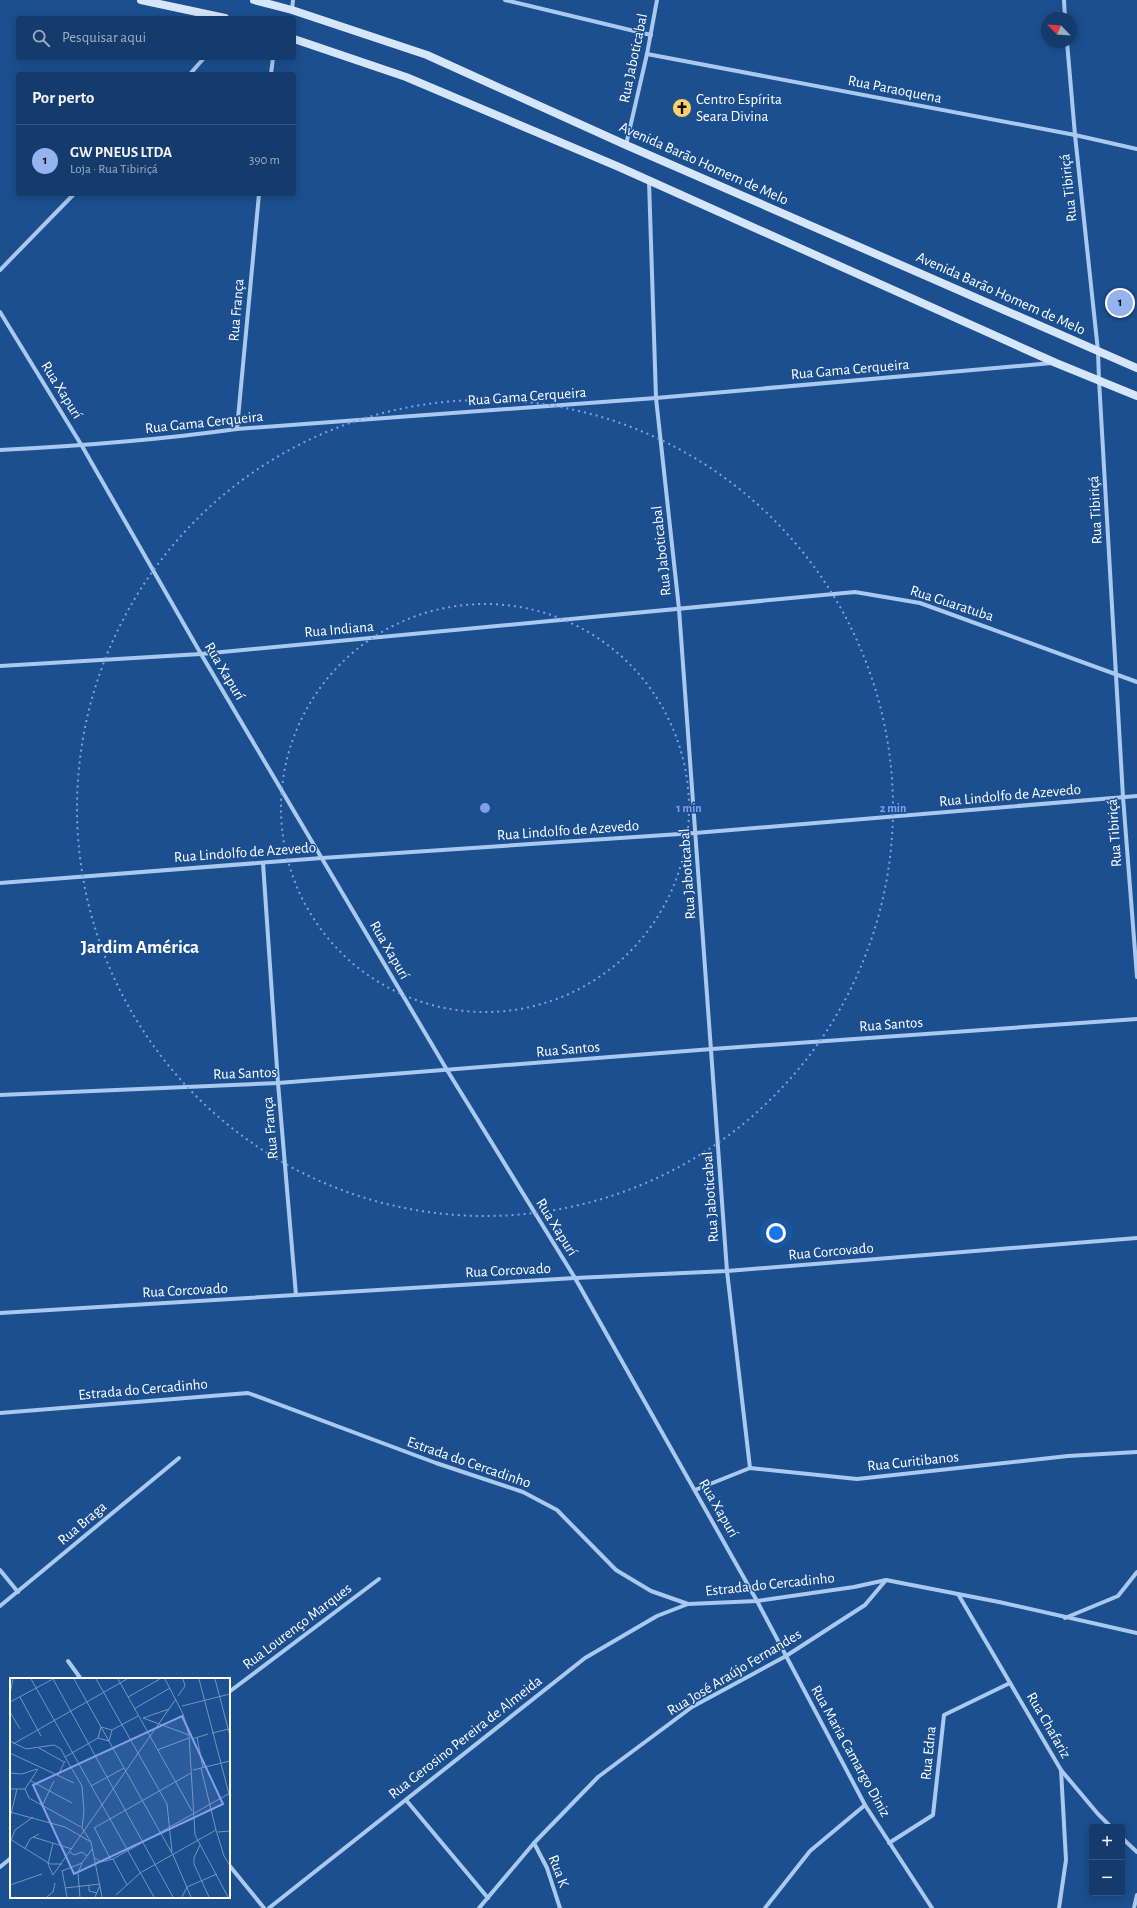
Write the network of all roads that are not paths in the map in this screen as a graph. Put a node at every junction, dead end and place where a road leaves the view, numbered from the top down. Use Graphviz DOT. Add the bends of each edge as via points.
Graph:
graph roads {
  1 [pos="141,0"];
  2 [pos="254,0"];
  3 [pos="293,0"];
  4 [pos="505,0"];
  5 [pos="657,0"];
  6 [pos="1064,0"];
  7 [pos="292,10"];
  8 [pos="1065,12"];
  9 [pos="216,16"];
  10 [pos="651,35"];
  11 [pos="296,40"];
  12 [pos="1068,48"];
  13 [pos="647,54"];
  14 [pos="202,60"];
  15 [pos="273,60"];
  16 [pos="192,72"];
  17 [pos="272,72"];
  18 [pos="1075,135"];
  19 [pos="626,145"];
  20 [pos="1137,150"];
  21 [pos="649,181"];
  22 [pos="72,196"];
  23 [pos="259,196"];
  24 [pos="0,270"];
  25 [pos="0,312"];
  26 [pos="1098,351"];
  27 [pos="1056,363"];
  28 [pos="1137,368"];
  29 [pos="1099,380"];
  30 [pos="1137,396"];
  31 [pos="656,398"];
  32 [pos="237,429"];
  33 [pos="82,446"];
  34 [pos="0,450"];
  35 [pos="679,609"];
  36 [pos="201,654"];
  37 [pos="0,666"];
  38 [pos="1117,675"];
  39 [pos="1137,682"];
  40 [pos="1137,796"];
  41 [pos="1123,797"];
  42 [pos="696,834"];
  43 [pos="322,858"];
  44 [pos="263,863"];
  45 [pos="0,883"];
  46 [pos="1137,977"];
  47 [pos="1137,1019"];
  48 [pos="712,1049"];
  49 [pos="447,1070"];
  50 [pos="278,1084"];
  51 [pos="0,1095"];
  52 [pos="1137,1238"];
  53 [pos="727,1271"];
  54 [pos="575,1278"];
  55 [pos="296,1295"];
  56 [pos="0,1313"];
  57 [pos="0,1413"];
  58 [pos="1137,1452"];
  59 [pos="179,1458"];
  60 [pos="750,1468"];
  61 [pos="695,1490"];
  62 [pos="0,1570"];
  63 [pos="1137,1572"];
  64 [pos="378,1579"];
  65 [pos="886,1580"];
  66 [pos="18,1592"];
  67 [pos="958,1594"];
  68 [pos="757,1601"];
  69 [pos="688,1604"];
  70 [pos="0,1606"];
  71 [pos="1065,1618"];
  72 [pos="1137,1633"];
  73 [pos="786,1656"];
  74 [pos="68,1661"];
  75 [pos="80,1678"];
  76 [pos="1010,1683"];
  77 [pos="230,1691"];
  78 [pos="1061,1770"];
  79 [pos="406,1800"];
  80 [pos="866,1805"];
  81 [pos="1108,1824"];
  82 [pos="1125,1841"];
  83 [pos="534,1843"];
  84 [pos="889,1843"];
  85 [pos="1137,1852"];
  86 [pos="10,1859"];
  87 [pos="230,1866"];
  88 [pos="0,1867"];
  89 [pos="1137,1895"];
  90 [pos="488,1898"];
  91 [pos="264,1908"];
  92 [pos="269,1908"];
  93 [pos="479,1908"];
  94 [pos="560,1908"];
  95 [pos="764,1908"];
  96 [pos="932,1908"];
  97 [pos="1059,1908"];
  98 [pos="1134,1908"];
  1 -- 9 [label="main road"];
  2 -- 7 [label="main road, Avenida Barão Homem de Melo"];
  3 -- 7 [label="street"];
  4 -- 10 [label="street"];
  5 -- 10 [label="street, Rua Jaboticabal"];
  6 -- 8 [label="street"];
  7 -- 19 [label="main road, Avenida Barão Homem de Melo" via="427,55"];
  10 -- 13 [label="street, Rua Jaboticabal"];
  11 -- 21 [label="main road" via="406,77"];
  12 -- 18 [label="street, Rua Tibiriçá"];
  13 -- 18 [label="street, Rua Paraoquena"];
  13 -- 19 [label="street, Rua Jaboticabal"];
  14 -- 16 [label="street"];
  15 -- 17 [label="street"];
  18 -- 20 [label="street, Rua Paraoquena"];
  18 -- 26 [label="street, Rua Tibiriçá"];
  19 -- 26 [label="main road, Avenida Barão Homem de Melo"];
  21 -- 27 [label="main road"];
  21 -- 31 [label="street, Rua Jaboticabal"];
  22 -- 24 [label="street"];
  23 -- 32 [label="street, Rua França"];
  25 -- 33 [label="street, Rua Xapurí"];
  26 -- 28 [label="main road, Avenida Barão Homem de Melo"];
  26 -- 29 [label="street, Rua Tibiriçá"];
  27 -- 29 [label="main road"];
  27 -- 31 [label="street, Rua Gama Cerqueira"];
  29 -- 30 [label="main road"];
  29 -- 38 [label="street, Rua Tibiriçá"];
  31 -- 32 [label="street, Rua Gama Cerqueira"];
  31 -- 35 [label="street, Rua Jaboticabal"];
  32 -- 33 [label="street, Rua Gama Cerqueira" via="168,439"];
  33 -- 34 [label="street, Rua Gama Cerqueira"];
  33 -- 36 [label="street, Rua Xapurí"];
  35 -- 36 [label="street, Rua Indiana"];
  35 -- 38 [label="street, Rua Guaratuba" via="855,592 920,603"];
  35 -- 42 [label="street, Rua Jaboticabal"];
  36 -- 37 [label="street, Rua Indiana"];
  36 -- 43 [label="street, Rua Xapurí"];
  38 -- 39 [label="street, Rua Guaratuba"];
  38 -- 41 [label="street, Rua Tibiriçá"];
  40 -- 41 [label="street, Rua Lindolfo de Azevedo"];
  41 -- 42 [label="street, Rua Lindolfo de Azevedo"];
  41 -- 46 [label="street, Rua Tibiriçá"];
  42 -- 43 [label="street, Rua Lindolfo de Azevedo"];
  42 -- 48 [label="street, Rua Jaboticabal"];
  43 -- 44 [label="street, Rua Lindolfo de Azevedo"];
  43 -- 49 [label="street, Rua Xapurí"];
  44 -- 45 [label="street, Rua Lindolfo de Azevedo"];
  44 -- 50 [label="street, Rua França"];
  47 -- 48 [label="street, Rua Santos"];
  48 -- 49 [label="street, Rua Santos"];
  48 -- 53 [label="street, Rua Jaboticabal"];
  49 -- 50 [label="street, Rua Santos"];
  49 -- 54 [label="street, Rua Xapurí"];
  50 -- 51 [label="street, Rua Santos"];
  50 -- 55 [label="street, Rua França"];
  52 -- 53 [label="street, Rua Corcovado"];
  53 -- 54 [label="street, Rua Corcovado"];
  53 -- 60 [label="street, Rua Jaboticabal"];
  54 -- 55 [label="street, Rua Corcovado"];
  54 -- 61 [label="street, Rua Xapurí"];
  55 -- 56 [label="street, Rua Corcovado"];
  57 -- 69 [label="street, Estrada do Cercadinho" via="248,1393 436,1463 523,1492 557,1510 616,1570 651,1590"];
  58 -- 60 [label="street, Rua Curitibanos" via="1068,1456 857,1479"];
  59 -- 66 [label="street, Rua Braga"];
  60 -- 61 [label="street, Rua Curitibanos"];
  61 -- 68 [label="street, Rua Xapurí"];
  62 -- 66 [label="street"];
  63 -- 71 [label="street" via="1118,1596"];
  64 -- 77 [label="street, Rua Lourenço Marques"];
  65 -- 67 [label="street, Estrada do Cercadinho"];
  65 -- 68 [label="street, Estrada do Cercadinho"];
  65 -- 73 [label="street, Rua José Araújo Fernandes" via="865,1605"];
  66 -- 70 [label="street, Rua Braga"];
  67 -- 71 [label="street, Estrada do Cercadinho"];
  67 -- 76 [label="street, Rua Chafariz"];
  68 -- 69 [label="street, Estrada do Cercadinho"];
  68 -- 73 [label="street, Rua Maria Camargo Diniz"];
  69 -- 79 [label="street, Rua Gerosino Pereira de Almeida" via="657,1616 585,1658"];
  71 -- 72 [label="street, Estrada do Cercadinho"];
  73 -- 80 [label="street, Rua Maria Camargo Diniz"];
  73 -- 83 [label="street, Rua José Araújo Fernandes" via="692,1707 604,1772"];
  74 -- 75 [label="street"];
  76 -- 78 [label="street, Rua Chafariz"];
  76 -- 84 [label="street, Rua Edna" via="944,1715 933,1814"];
  78 -- 81 [label="street"];
  78 -- 97 [label="street, Rua Chafariz" via="1066,1860"];
  79 -- 90 [label="street"];
  79 -- 92 [label="street, Rua Gerosino Pereira de Almeida"];
  80 -- 84 [label="street, Rua Maria Camargo Diniz"];
  80 -- 95 [label="street" via="810,1851"];
  82 -- 85 [label="street"];
  83 -- 90 [label="street, Rua José Araújo Fernandes"];
  83 -- 94 [label="street, Rua K" via="548,1868"];
  84 -- 96 [label="street, Rua Maria Camargo Diniz"];
  86 -- 88 [label="street"];
  87 -- 91 [label="street"];
  89 -- 98 [label="street"];
  90 -- 93 [label="street, Rua José Araújo Fernandes"];
}
